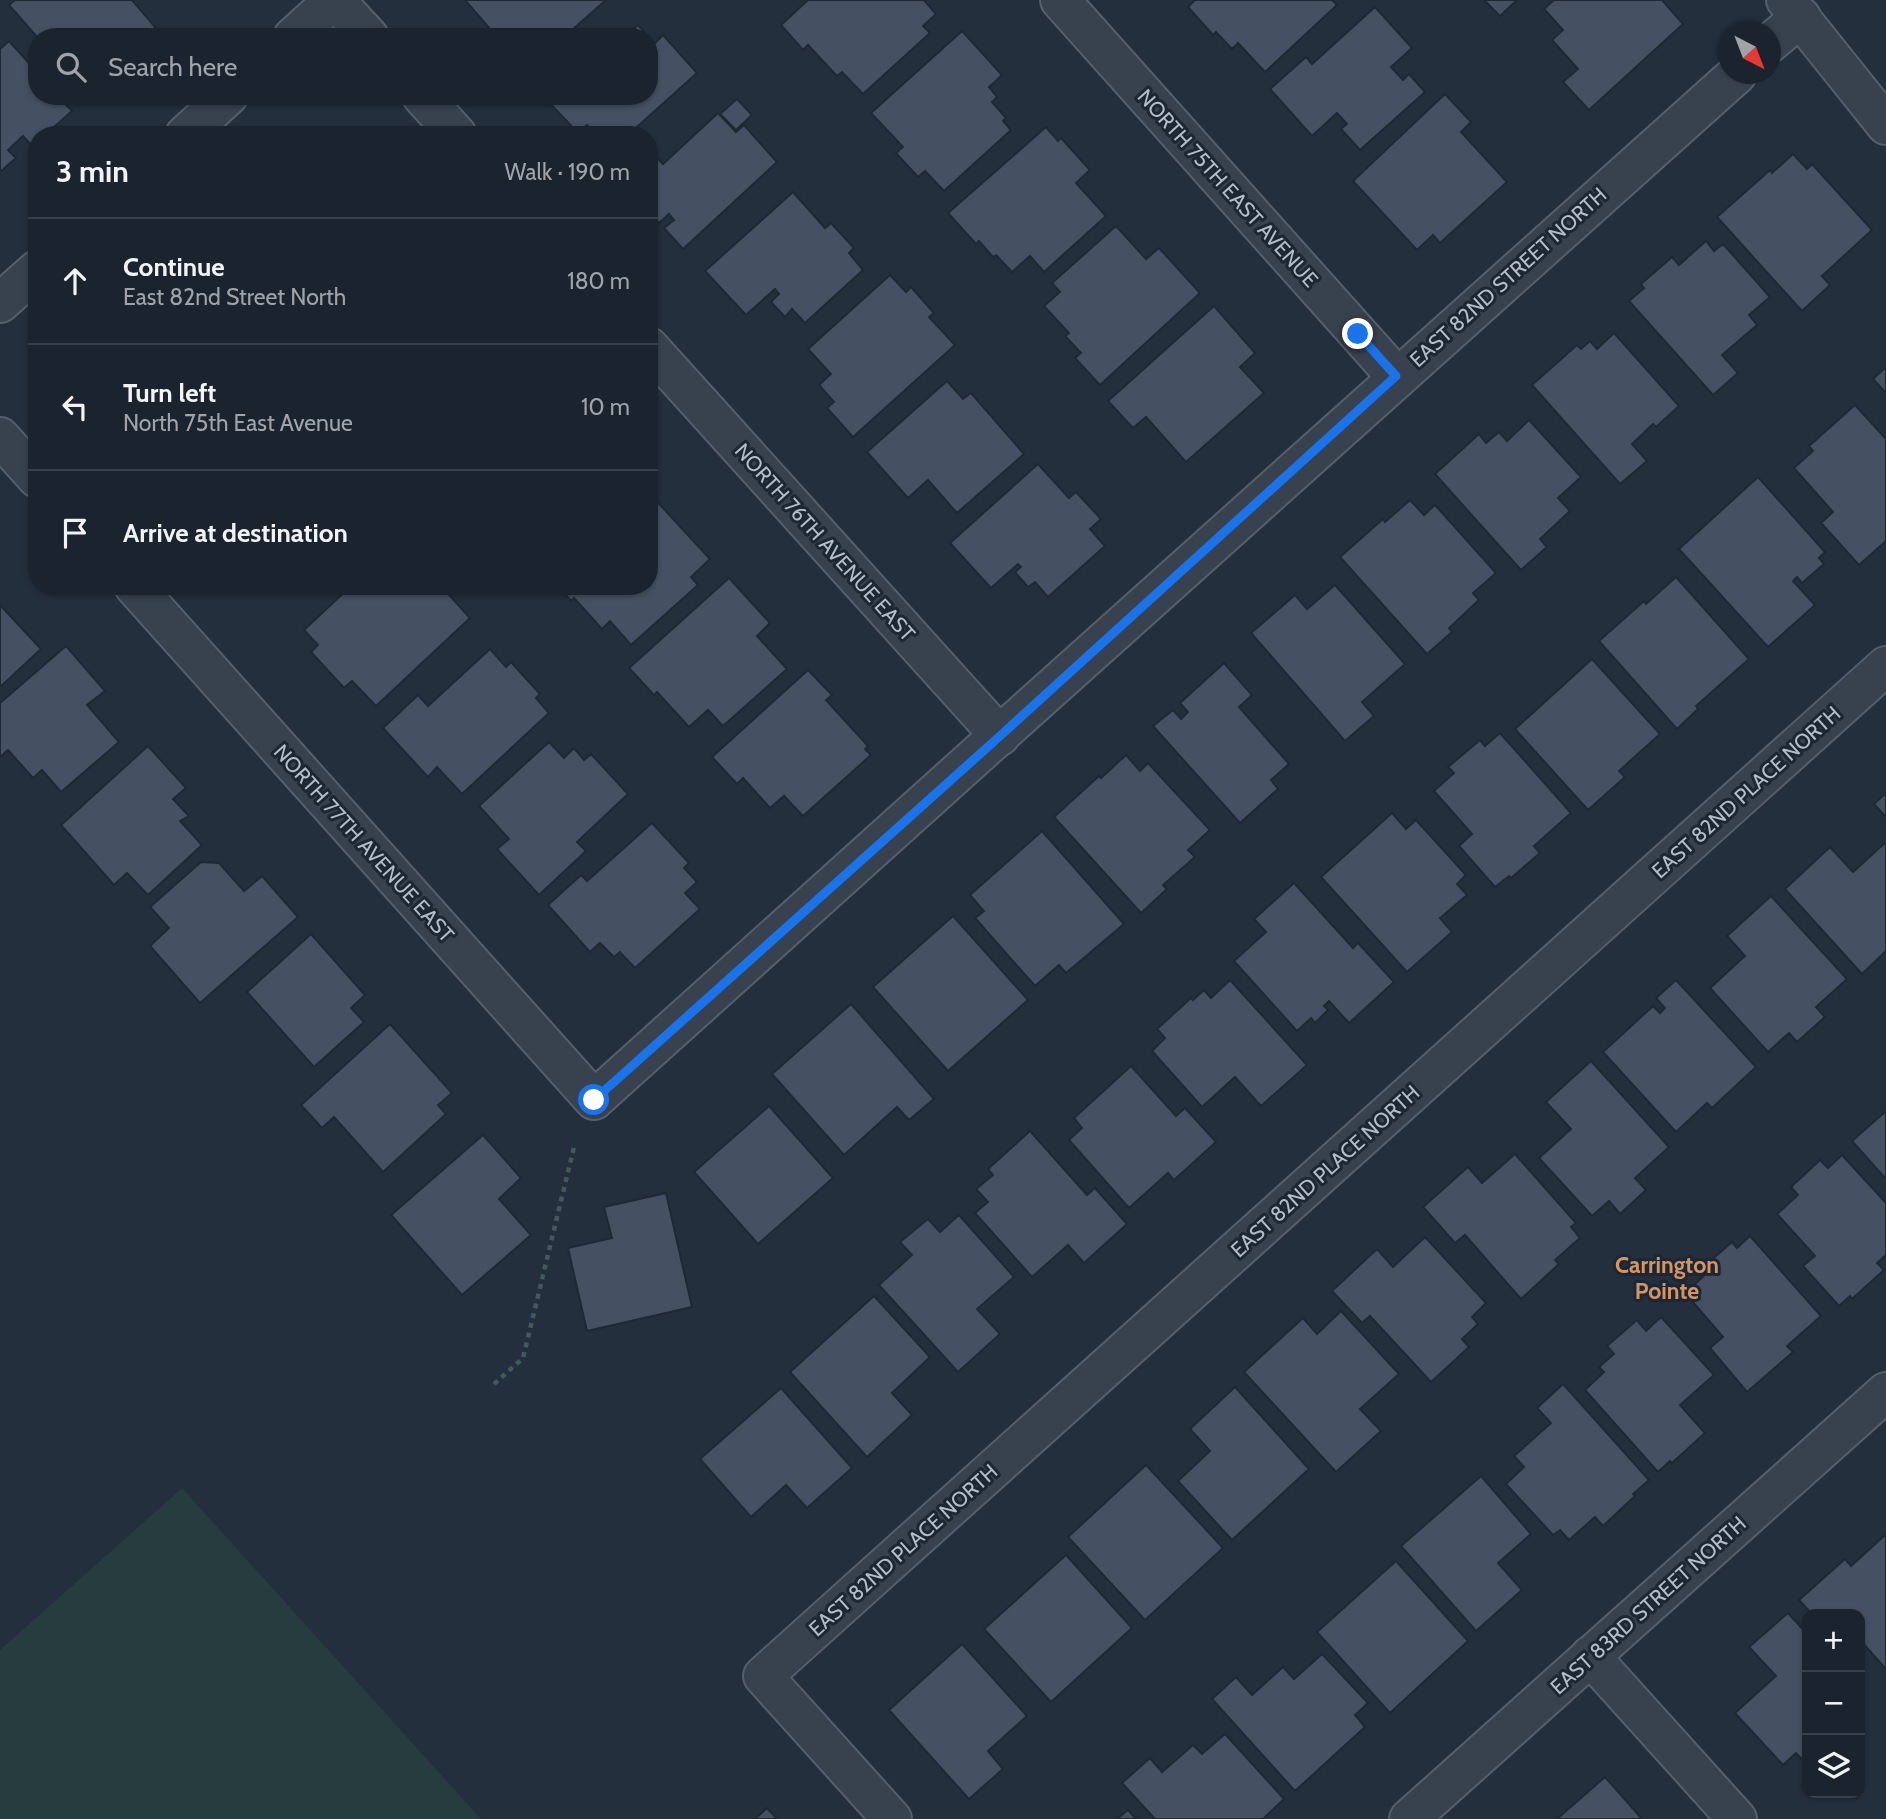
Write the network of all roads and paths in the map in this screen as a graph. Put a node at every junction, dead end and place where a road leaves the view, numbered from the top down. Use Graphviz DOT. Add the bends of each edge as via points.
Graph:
graph roads {
  1 [pos="335,0"];
  2 [pos="1060,0"];
  3 [pos="1794,8"];
  4 [pos="1781,27"];
  5 [pos="303,28"];
  6 [pos="361,28"];
  7 [pos="1726,84"];
  8 [pos="218,105"];
  9 [pos="430,105"];
  10 [pos="1886,125"];
  11 [pos="195,126"];
  12 [pos="449,126"];
  13 [pos="28,278"];
  14 [pos="0,303"];
  15 [pos="658,357"];
  16 [pos="1396,376"];
  17 [pos="0,437"];
  18 [pos="28,468"];
  19 [pos="142,595"];
  20 [pos="1886,666"];
  21 [pos="1000,736"];
  22 [pos="594,1100"];
  23 [pos="575,1143"];
  24 [pos="494,1384"];
  25 [pos="1886,1392"];
  26 [pos="1590,1656"];
  27 [pos="892,1819"];
  28 [pos="1409,1819"];
  29 [pos="1737,1819"];
  1 -- 5 [label="street"];
  1 -- 6 [label="street"];
  2 -- 16 [label="street, NORTH 75TH EAST AVENUE"];
  3 -- 4 [label="street"];
  3 -- 10 [label="street"];
  7 -- 16 [label="street, EAST 82ND STREET NORTH"];
  8 -- 11 [label="street"];
  9 -- 12 [label="street"];
  13 -- 14 [label="street"];
  15 -- 21 [label="street, NORTH 76TH AVENUE EAST"];
  16 -- 21 [label="street, EAST 82ND STREET NORTH"];
  17 -- 18 [label="street"];
  19 -- 22 [label="street, NORTH 77TH AVENUE EAST"];
  20 -- 27 [label="street, EAST 82ND PLACE NORTH" via="763,1676"];
  21 -- 22 [label="street, EAST 82ND STREET NORTH"];
  23 -- 24 [label="path" via="523,1358"];
  25 -- 26 [label="street, EAST 83RD STREET NORTH"];
  26 -- 28 [label="street, EAST 83RD STREET NORTH"];
  26 -- 29 [label="street"];
}
